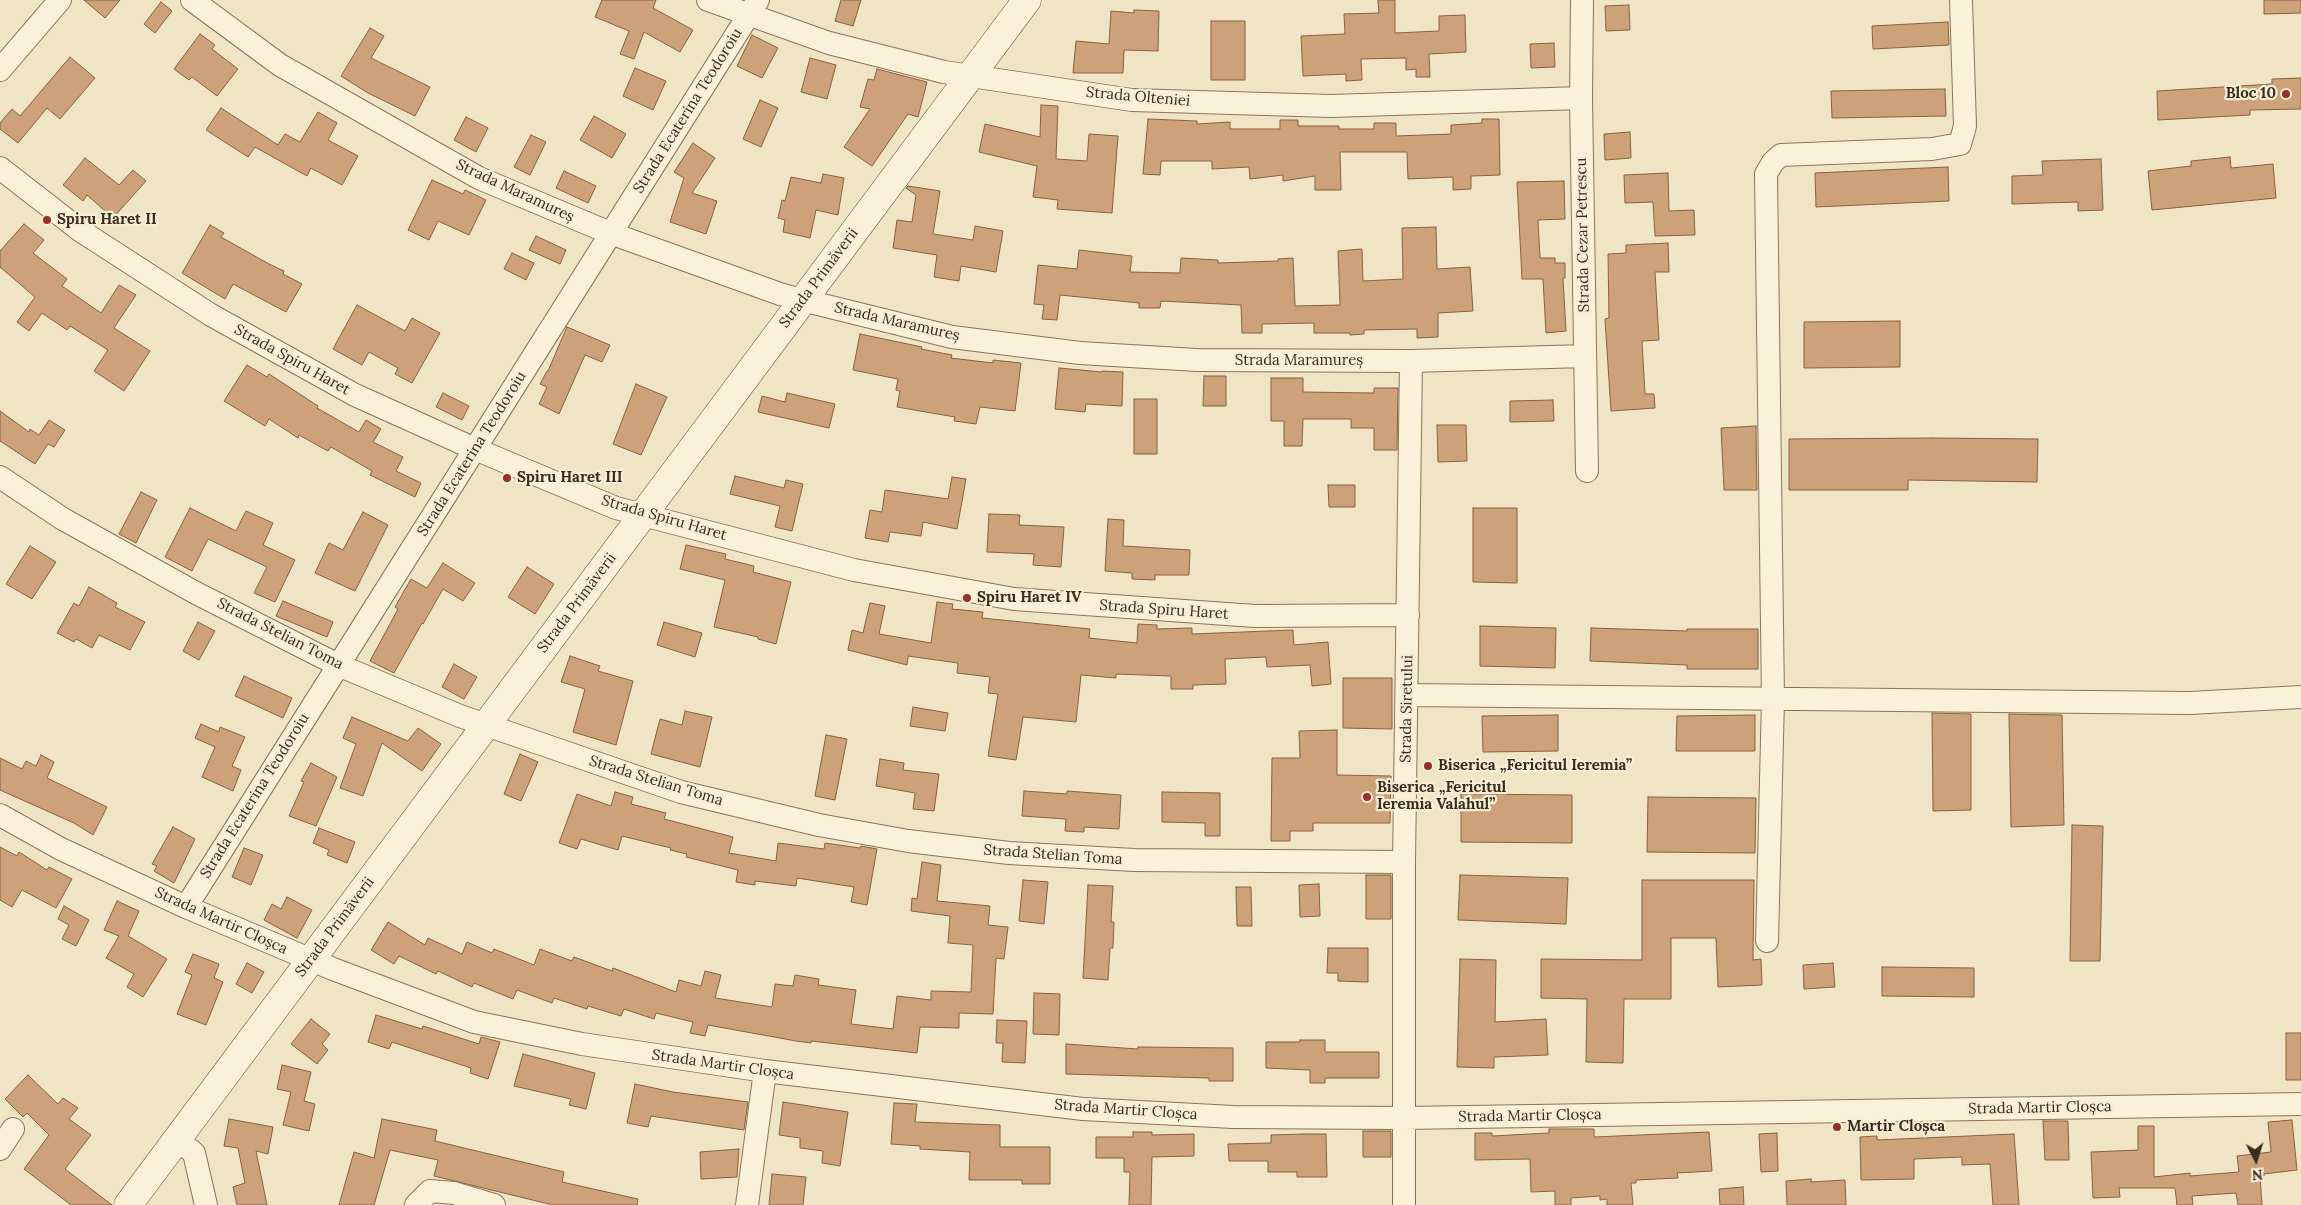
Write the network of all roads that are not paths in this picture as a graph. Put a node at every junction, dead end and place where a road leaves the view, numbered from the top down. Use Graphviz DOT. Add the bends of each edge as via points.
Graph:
graph roads {
  1 [pos="60,0"];
  2 [pos="192,0"];
  3 [pos="708,0"];
  4 [pos="1027,0"];
  5 [pos="1582,0"];
  6 [pos="1961,0"];
  7 [pos="753,7"];
  8 [pos="0,70"];
  9 [pos="970,76"];
  10 [pos="1581,98"];
  11 [pos="0,168"];
  12 [pos="610,233"];
  13 [pos="802,300"];
  14 [pos="1585,356"];
  15 [pos="1411,361"];
  16 [pos="475,449"];
  17 [pos="1587,471"];
  18 [pos="0,477"];
  19 [pos="643,514"];
  20 [pos="1408,615"];
  21 [pos="338,664"];
  22 [pos="1408,695"];
  23 [pos="2301,697"];
  24 [pos="1773,699"];
  25 [pos="487,724"];
  26 [pos="0,815"];
  27 [pos="1404,862"];
  28 [pos="186,907"];
  29 [pos="1767,941"];
  30 [pos="310,960"];
  31 [pos="766,1071"];
  32 [pos="2301,1104"];
  33 [pos="1404,1118"];
  34 [pos="13,1129"];
  35 [pos="178,1140"];
  36 [pos="0,1149"];
  37 [pos="128,1205"];
  38 [pos="206,1205"];
  39 [pos="416,1205"];
  40 [pos="494,1205"];
  41 [pos="747,1205"];
  42 [pos="1404,1205"];
  1 -- 8 [label="street"];
  2 -- 12 [label="street, Strada Maramureș" via="280,65 479,178"];
  3 -- 7 [label="street, Strada Olteniei"];
  4 -- 9 [label="main road, Strada Primăverii"];
  5 -- 10 [label="street, Strada Cezar Petrescu"];
  6 -- 24 [label="street" via="1965,126 1960,144 1932,150 1781,155 1766,174"];
  7 -- 9 [label="street, Strada Olteniei" via="829,43"];
  7 -- 12 [label="street, Strada Ecaterina Teodoroiu"];
  9 -- 10 [label="street, Strada Olteniei" via="1132,100 1331,106"];
  9 -- 13 [label="main road, Strada Primăverii"];
  10 -- 14 [label="street, Strada Cezar Petrescu"];
  11 -- 16 [label="street, Strada Spiru Haret" via="81,231 211,315 355,395"];
  12 -- 13 [label="street, Strada Maramureș"];
  12 -- 16 [label="street, Strada Ecaterina Teodoroiu"];
  13 -- 15 [label="street, Strada Maramureș" via="952,337 1080,353 1197,360"];
  13 -- 19 [label="main road, Strada Primăverii"];
  14 -- 15 [label="street, Strada Maramureș"];
  14 -- 17 [label="street, Strada Cezar Petrescu"];
  15 -- 20 [label="street, Strada Siretului"];
  16 -- 19 [label="street, Strada Spiru Haret" via="616,508"];
  16 -- 21 [label="street, Strada Ecaterina Teodoroiu"];
  18 -- 21 [label="street, Strada Stelian Toma" via="63,519 196,593"];
  19 -- 20 [label="street, Strada Spiru Haret" via="854,570 1014,599 1254,616"];
  19 -- 25 [label="main road, Strada Primăverii"];
  20 -- 22 [label="street, Strada Siretului"];
  21 -- 25 [label="street, Strada Stelian Toma" via="460,716"];
  21 -- 28 [label="street, Strada Ecaterina Teodoroiu"];
  22 -- 24 [label="street"];
  22 -- 27 [label="street, Strada Siretului"];
  23 -- 24 [label="street" via="2190,703"];
  24 -- 29 [label="street"];
  25 -- 27 [label="street, Strada Stelian Toma" via="681,792 819,826 908,841 1009,853 1134,860"];
  25 -- 30 [label="main road, Strada Primăverii"];
  26 -- 28 [label="street, Strada Martir Cloșca" via="61,849"];
  27 -- 33 [label="street, Strada Siretului"];
  28 -- 30 [label="street, Strada Martir Cloșca"];
  30 -- 31 [label="street, Strada Martir Cloșca" via="474,1022 591,1046"];
  30 -- 35 [label="main road, Strada Primăverii"];
  31 -- 33 [label="street, Strada Martir Cloșca" via="1083,1109 1233,1116"];
  31 -- 41 [label="street"];
  32 -- 33 [label="street, Strada Martir Cloșca"];
  33 -- 42 [label="street, Strada Siretului"];
  34 -- 36 [label="street"];
  35 -- 37 [label="main road, Strada Primăverii"];
  35 -- 38 [label="street" via="194,1153"];
  39 -- 40 [label="street" via="430,1191 454,1193"];
}
